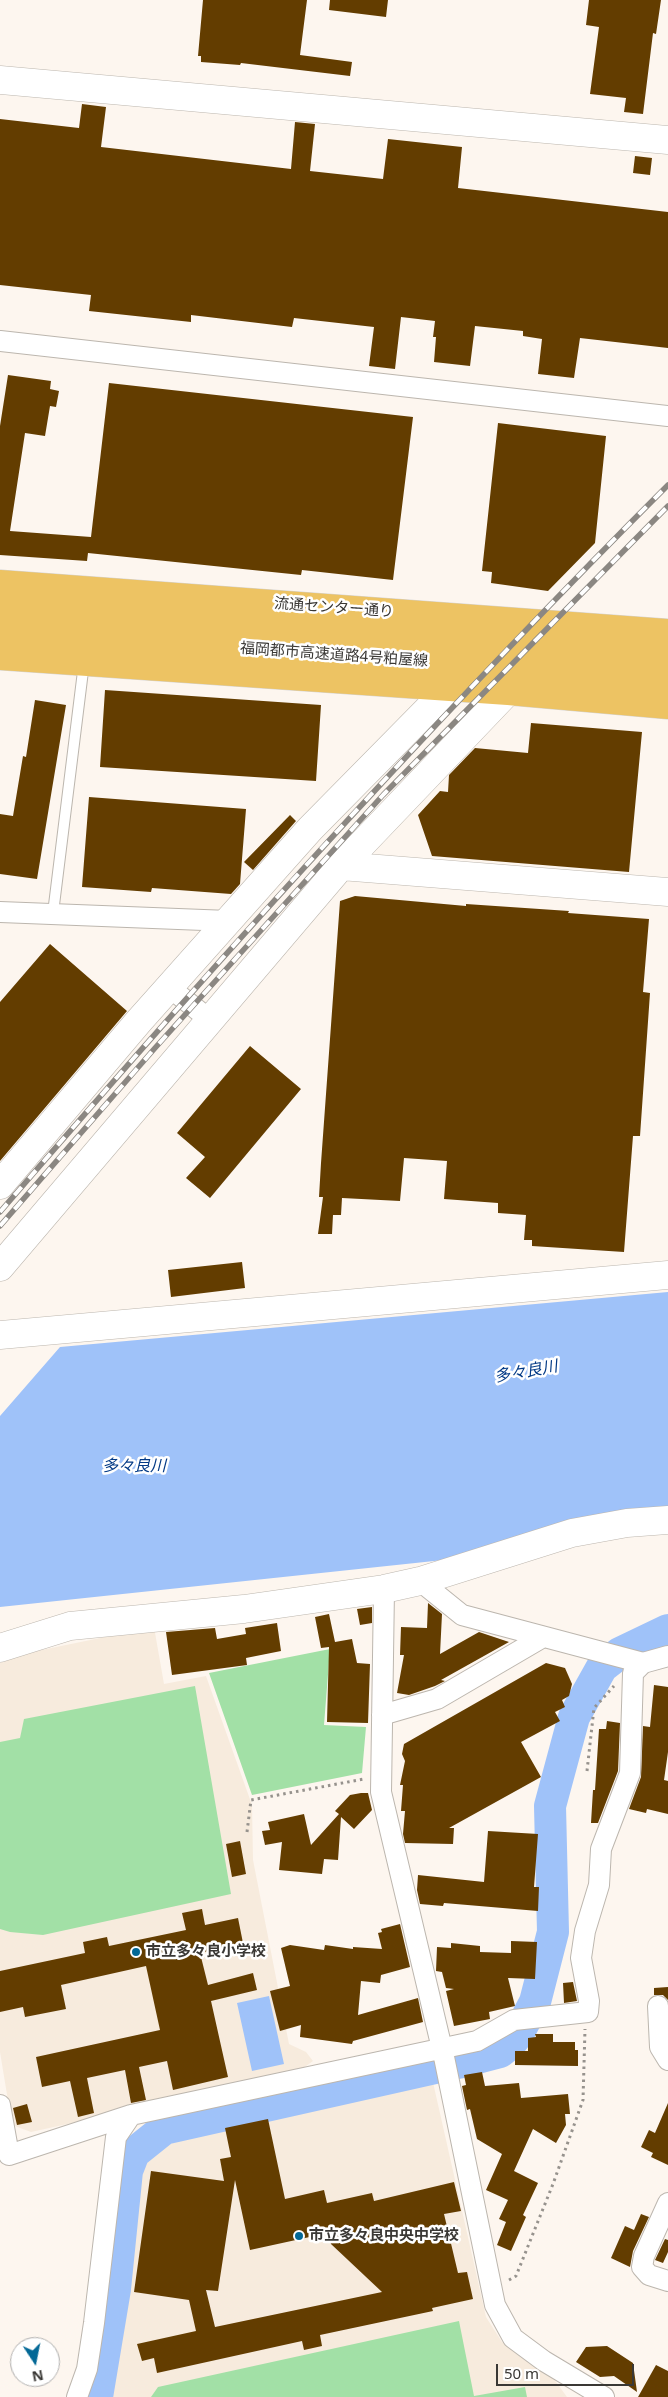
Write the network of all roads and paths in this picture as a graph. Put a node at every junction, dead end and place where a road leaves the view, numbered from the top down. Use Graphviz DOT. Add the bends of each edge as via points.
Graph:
graph roads {
  1 [pos="0,80"];
  2 [pos="668,140"];
  3 [pos="0,341"];
  4 [pos="668,416"];
  5 [pos="0,584"];
  6 [pos="0,608"];
  7 [pos="0,631"];
  8 [pos="668,633"];
  9 [pos="668,654"];
  10 [pos="0,656"];
  11 [pos="84,662"];
  12 [pos="668,679"];
  13 [pos="449,688"];
  14 [pos="508,691"];
  15 [pos="668,705"];
  16 [pos="341,866"];
  17 [pos="668,892"];
  18 [pos="0,912"];
  19 [pos="53,913"];
  20 [pos="229,921"];
  21 [pos="169,987"];
  22 [pos="210,1020"];
  23 [pos="0,1185"];
  24 [pos="0,1267"];
  25 [pos="668,1275"];
  26 [pos="0,1335"];
  27 [pos="668,1520"];
  28 [pos="420,1581"];
  29 [pos="384,1589"];
  30 [pos="543,1637"];
  31 [pos="0,1648"];
  32 [pos="668,1656"];
  33 [pos="638,1668"];
  34 [pos="382,1715"];
  35 [pos="587,1771"];
  36 [pos="381,1776"];
  37 [pos="247,1832"];
  38 [pos="658,2006"];
  39 [pos="588,2012"];
  40 [pos="445,2059"];
  41 [pos="668,2060"];
  42 [pos="0,2105"];
  43 [pos="131,2116"];
  44 [pos="668,2203"];
  45 [pos="668,2281"];
  46 [pos="492,2291"];
  47 [pos="77,2397"];
  48 [pos="604,2397"];
  1 -- 2 [label="street"];
  3 -- 4 [label="street"];
  5 -- 8 [label="highway, 流通センター通り"];
  6 -- 9 [label="highway, 福岡都市高速道路4号粕屋線"];
  7 -- 12 [label="highway, 福岡都市高速道路4号粕屋線"];
  10 -- 11 [label="highway"];
  11 -- 13 [label="highway"];
  11 -- 19 [label="lane"];
  13 -- 14 [label="highway"];
  13 -- 20 [label="street" via="310,829"];
  14 -- 15 [label="highway"];
  14 -- 16 [label="street"];
  16 -- 17 [label="street"];
  16 -- 22 [label="street"];
  18 -- 19 [label="street"];
  19 -- 20 [label="street"];
  20 -- 21 [label="street"];
  21 -- 22 [label="street"];
  21 -- 23 [label="street"];
  22 -- 24 [label="street"];
  25 -- 26 [label="street"];
  27 -- 28 [label="street" via="627,1523 572,1533"];
  28 -- 29 [label="street"];
  28 -- 30 [label="street" via="462,1615"];
  29 -- 31 [label="street" via="70,1626"];
  29 -- 34 [label="street"];
  30 -- 33 [label="street"];
  30 -- 34 [label="street" via="437,1699"];
  32 -- 33 [label="street"];
  33 -- 35 [label="path" via="608,1690 594,1708"];
  33 -- 39 [label="street" via="630,1773 602,1849 599,1885 584,1931 581,1958"];
  34 -- 36 [label="street"];
  36 -- 37 [label="path" via="251,1800"];
  36 -- 40 [label="street" via="381,1792"];
  38 -- 41 [label="street" via="660,2047"];
  39 -- 40 [label="street" via="514,2020"];
  39 -- 46 [label="path" via="583,2100 516,2276"];
  40 -- 43 [label="street"];
  40 -- 46 [label="street"];
  42 -- 43 [label="street" via="9,2155"];
  43 -- 47 [label="street" via="116,2137 94,2323 87,2369"];
  44 -- 45 [label="street" via="644,2256 642,2268 649,2275"];
  46 -- 48 [label="street" via="495,2305 513,2338"];
}
